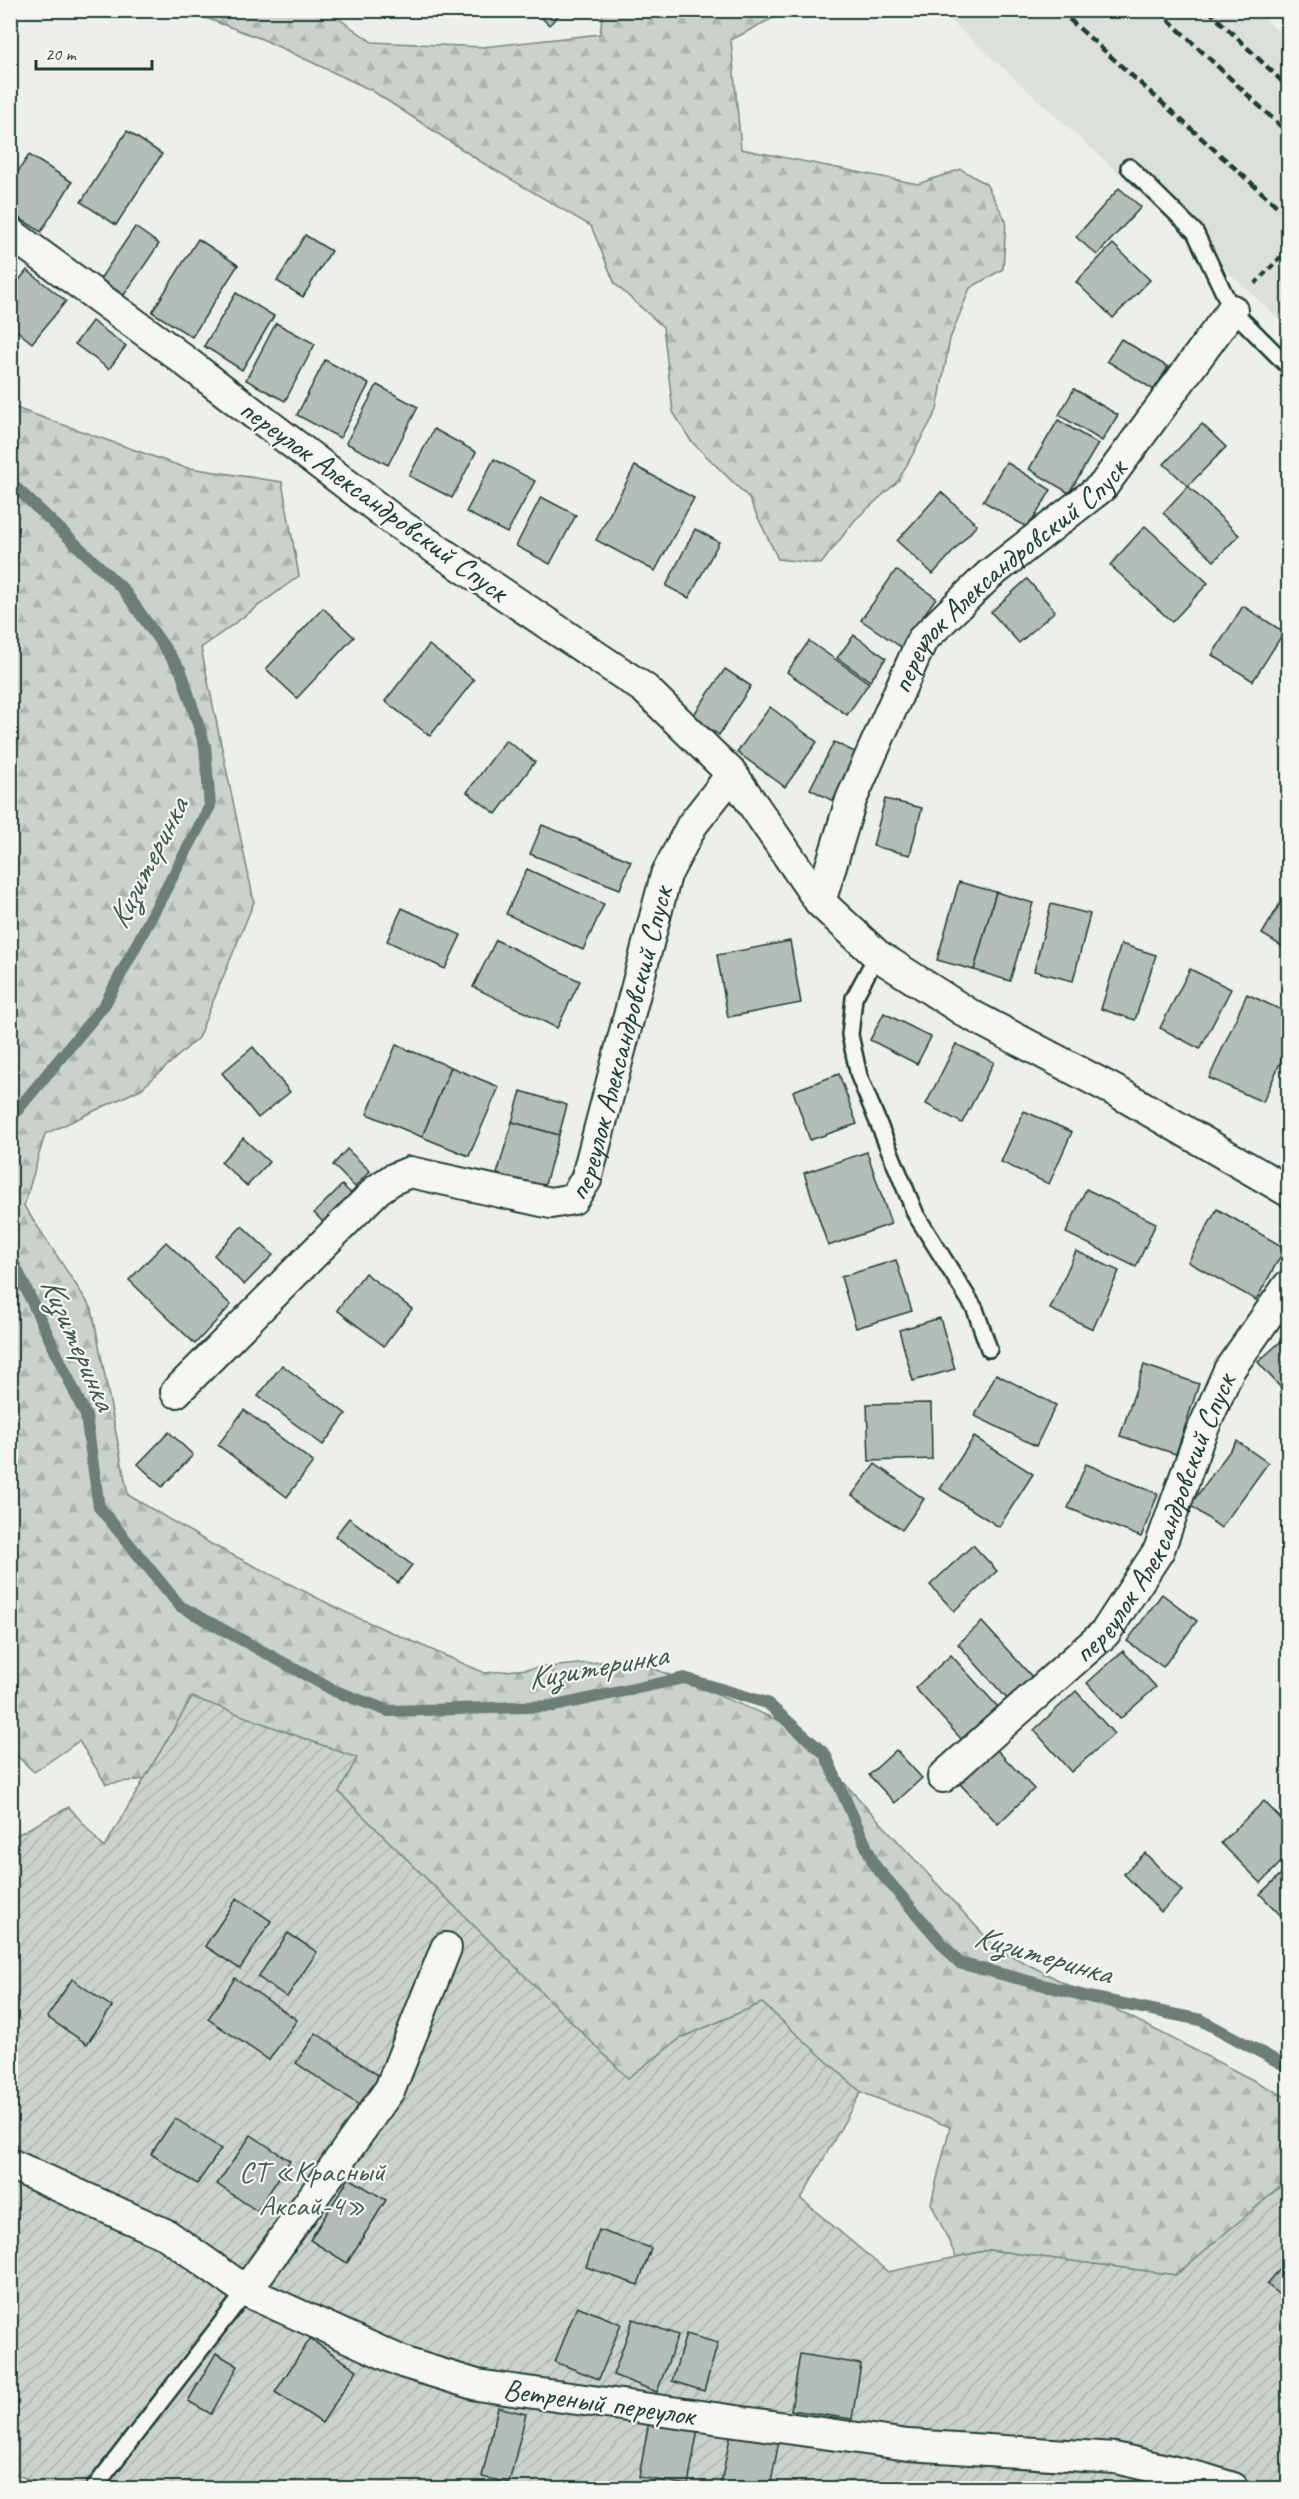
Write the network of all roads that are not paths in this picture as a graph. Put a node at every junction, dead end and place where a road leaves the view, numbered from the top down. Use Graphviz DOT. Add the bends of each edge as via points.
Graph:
graph roads {
  1 [pos="1129,167"];
  2 [pos="10,233"];
  3 [pos="1232,310"];
  4 [pos="1288,366"];
  5 [pos="732,774"];
  6 [pos="820,902"];
  7 [pos="877,956"];
  8 [pos="1288,1191"];
  9 [pos="1288,1286"];
  10 [pos="989,1349"];
  11 [pos="176,1392"];
  12 [pos="943,1777"];
  13 [pos="446,1948"];
  14 [pos="10,2164"];
  15 [pos="246,2291"];
  16 [pos="94,2488"];
  17 [pos="1233,2488"];
  1 -- 3 [label="lane" via="1195,232"];
  2 -- 5 [label="street, переулок Александровский Спуск" via="396,522 645,689"];
  3 -- 4 [label="lane"];
  3 -- 6 [label="street, переулок Александровский Спуск" via="1103,486 988,575 922,640 851,800"];
  5 -- 6 [label="street, переулок Александровский Спуск"];
  5 -- 11 [label="street, переулок Александровский Спуск" via="692,825 666,875 586,1180 573,1199 551,1203 410,1172 393,1179 378,1189"];
  6 -- 7 [label="street, переулок Александровский Спуск"];
  7 -- 8 [label="street, переулок Александровский Спуск" via="969,1014 1119,1093"];
  7 -- 10 [label="lane" via="854,998 850,1035 859,1076 916,1215 975,1309"];
  9 -- 12 [label="street, переулок Александровский Спуск" via="1229,1370 1199,1438 1160,1550 1105,1633"];
  13 -- 15 [label="street" via="390,2089"];
  14 -- 15 [label="street, Ветреный переулок" via="168,2235"];
  15 -- 16 [label="lane"];
  15 -- 17 [label="street, Ветреный переулок" via="405,2363 477,2385 908,2445 1115,2457"];
}
